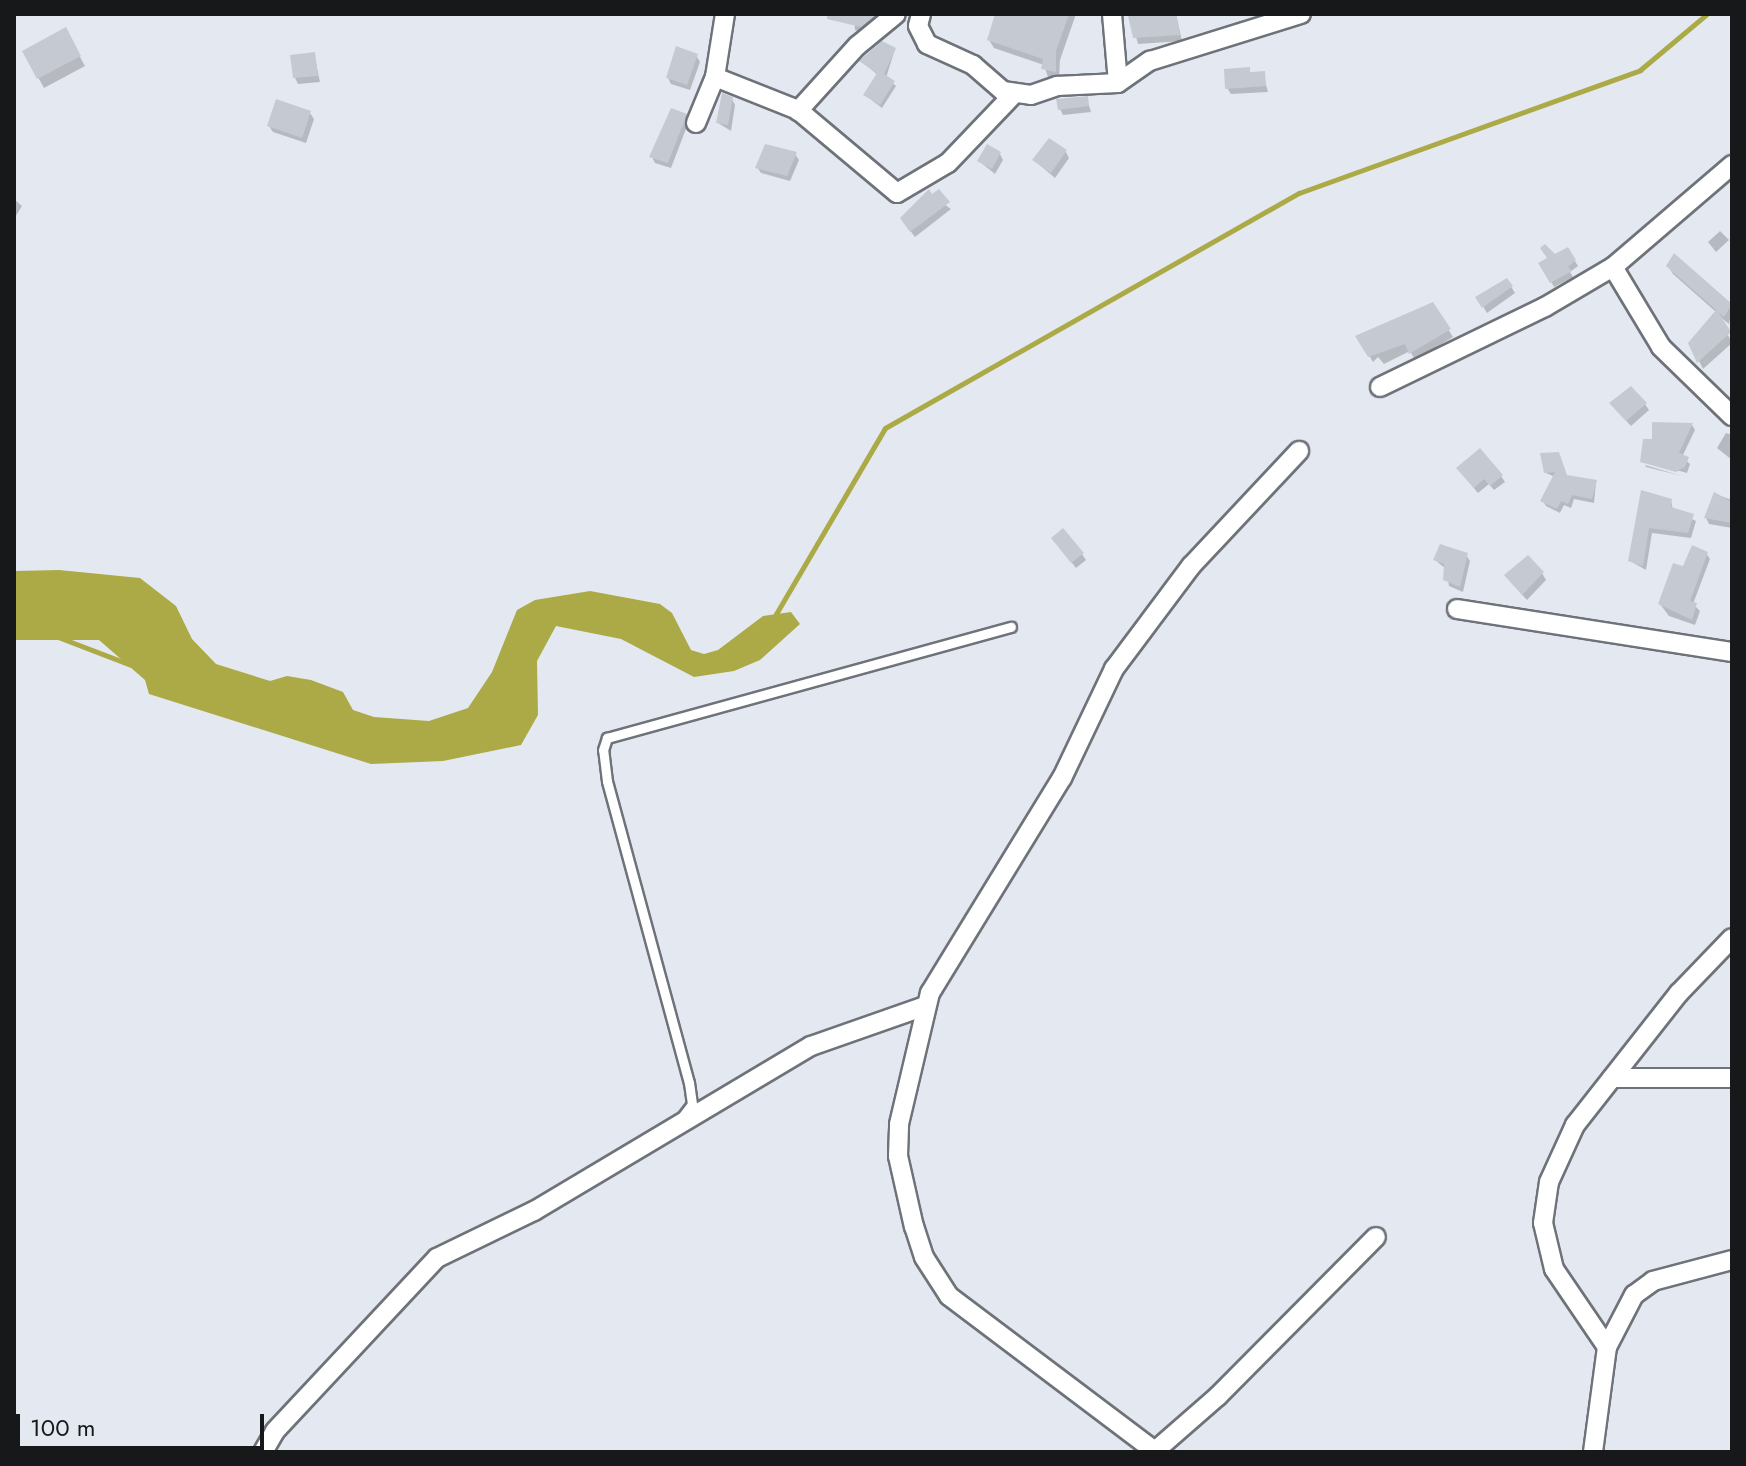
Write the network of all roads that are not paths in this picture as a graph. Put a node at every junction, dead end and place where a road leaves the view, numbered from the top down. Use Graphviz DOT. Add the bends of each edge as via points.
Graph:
graph roads {
  1 [pos="725,14"];
  2 [pos="896,14"];
  3 [pos="921,14"];
  4 [pos="1112,14"];
  5 [pos="1301,14"];
  6 [pos="1265,20"];
  7 [pos="715,77"];
  8 [pos="1118,83"];
  9 [pos="1013,95"];
  10 [pos="798,111"];
  11 [pos="696,123"];
  12 [pos="1732,165"];
  13 [pos="1613,267"];
  14 [pos="1380,387"];
  15 [pos="1732,416"];
  16 [pos="1299,451"];
  17 [pos="1457,609"];
  18 [pos="1011,627"];
  19 [pos="1732,652"];
  20 [pos="1732,938"];
  21 [pos="925,1006"];
  22 [pos="1612,1078"];
  23 [pos="1732,1078"];
  24 [pos="675,1126"];
  25 [pos="1376,1237"];
  26 [pos="1732,1260"];
  27 [pos="1607,1347"];
  28 [pos="263,1452"];
  29 [pos="1156,1452"];
  30 [pos="1593,1452"];
  1 -- 7 [label="street"];
  2 -- 10 [label="street" via="857,46"];
  3 -- 9 [label="street" via="918,26 927,44 973,65"];
  4 -- 8 [label="street"];
  5 -- 6 [label="street"];
  6 -- 8 [label="street" via="1150,61"];
  7 -- 10 [label="street"];
  7 -- 11 [label="street"];
  8 -- 9 [label="street"];
  9 -- 10 [label="street" via="948,163 897,193"];
  12 -- 13 [label="street"];
  13 -- 14 [label="street" via="1545,307"];
  13 -- 15 [label="street" via="1661,347"];
  16 -- 21 [label="street" via="1191,566 1114,669 1048,804 958,943"];
  17 -- 19 [label="street"];
  18 -- 24 [label="lane" via="607,738 607,781 689,1083 692,1104"];
  20 -- 22 [label="street" via="1679,993"];
  21 -- 24 [label="street" via="811,1046"];
  21 -- 29 [label="street" via="899,1124 898,1156 924,1257 949,1296"];
  22 -- 23 [label="street"];
  22 -- 27 [label="street" via="1558,1155 1543,1223 1554,1269"];
  24 -- 28 [label="street" via="534,1211 437,1258 275,1431"];
  25 -- 29 [label="street"];
  26 -- 27 [label="street" via="1653,1281 1634,1295"];
  27 -- 30 [label="street"];
}
